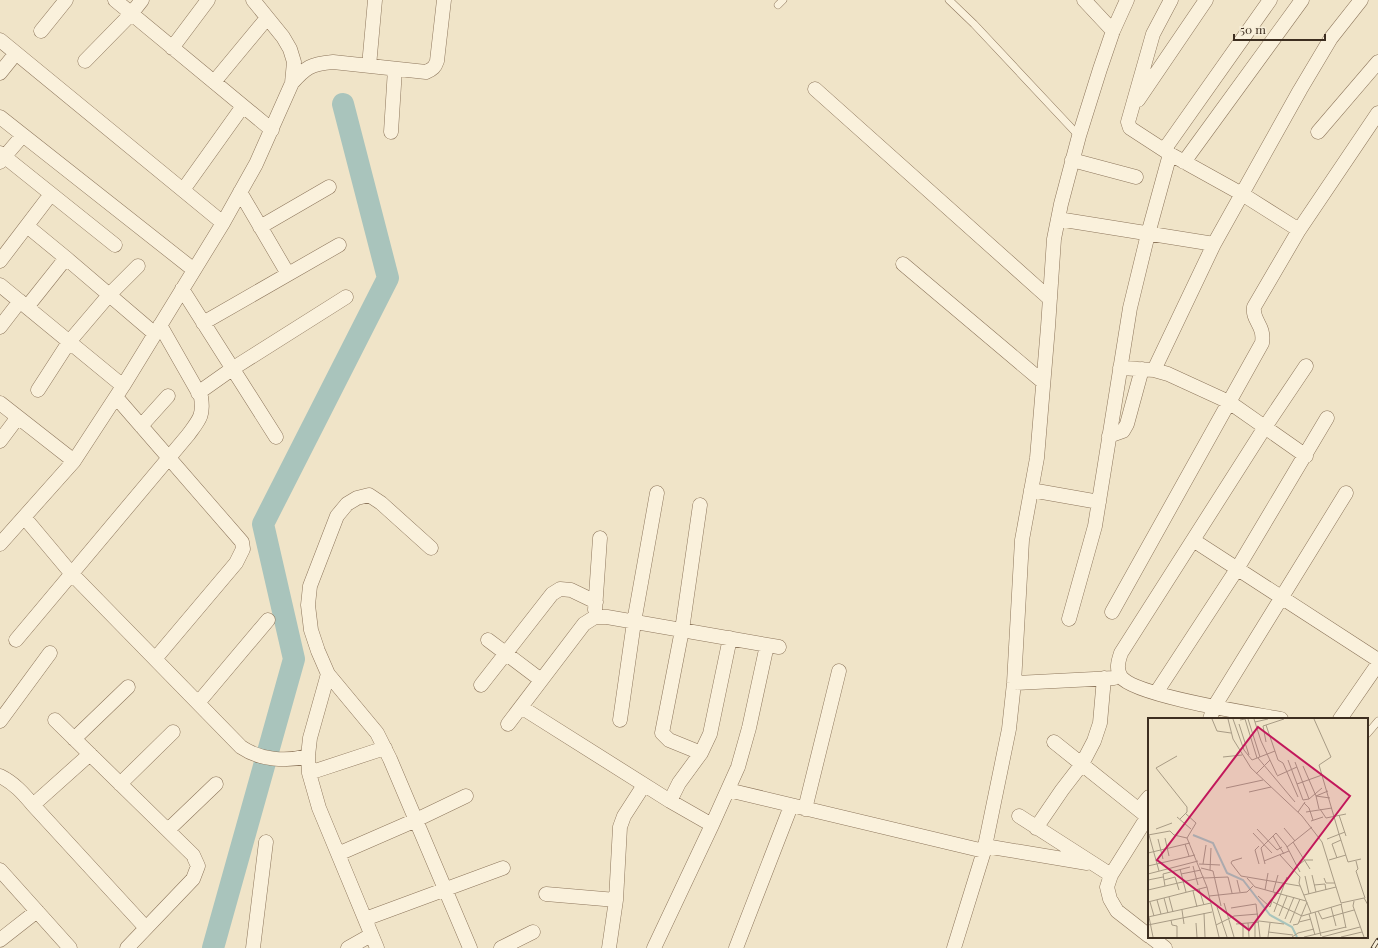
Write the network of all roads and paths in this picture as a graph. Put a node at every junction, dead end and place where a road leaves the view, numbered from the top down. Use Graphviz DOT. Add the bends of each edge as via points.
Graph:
graph roads {
  1 [pos="66,0"];
  2 [pos="115,0"];
  3 [pos="142,0"];
  4 [pos="208,0"];
  5 [pos="253,0"];
  6 [pos="375,0"];
  7 [pos="444,0"];
  8 [pos="949,0"];
  9 [pos="1084,0"];
  10 [pos="1127,0"];
  11 [pos="1171,0"];
  12 [pos="1206,0"];
  13 [pos="1270,0"];
  14 [pos="1302,0"];
  15 [pos="1361,0"];
  16 [pos="131,14"];
  17 [pos="267,18"];
  18 [pos="41,31"];
  19 [pos="1113,31"];
  20 [pos="0,40"];
  21 [pos="172,48"];
  22 [pos="16,54"];
  23 [pos="85,61"];
  24 [pos="1378,62"];
  25 [pos="369,66"];
  26 [pos="395,69"];
  27 [pos="0,72"];
  28 [pos="214,82"];
  29 [pos="292,83"];
  30 [pos="815,89"];
  31 [pos="243,106"];
  32 [pos="1131,111"];
  33 [pos="1378,114"];
  34 [pos="0,117"];
  35 [pos="272,130"];
  36 [pos="391,132"];
  37 [pos="1318,132"];
  38 [pos="23,135"];
  39 [pos="1079,136"];
  40 [pos="1167,152"];
  41 [pos="1,157"];
  42 [pos="1072,160"];
  43 [pos="1184,162"];
  44 [pos="1136,177"];
  45 [pos="329,187"];
  46 [pos="183,190"];
  47 [pos="240,192"];
  48 [pos="51,194"];
  49 [pos="1242,194"];
  50 [pos="1058,219"];
  51 [pos="223,222"];
  52 [pos="27,226"];
  53 [pos="260,227"];
  54 [pos="1299,230"];
  55 [pos="1148,234"];
  56 [pos="1214,244"];
  57 [pos="115,245"];
  58 [pos="339,245"];
  59 [pos="66,258"];
  60 [pos="0,261"];
  61 [pos="903,264"];
  62 [pos="138,266"];
  63 [pos="194,270"];
  64 [pos="288,274"];
  65 [pos="0,285"];
  66 [pos="182,289"];
  67 [pos="109,295"];
  68 [pos="346,297"];
  69 [pos="1050,299"];
  70 [pos="24,304"];
  71 [pos="203,323"];
  72 [pos="0,328"];
  73 [pos="157,330"];
  74 [pos="69,342"];
  75 [pos="1306,366"];
  76 [pos="232,368"];
  77 [pos="1120,368"];
  78 [pos="1148,370"];
  79 [pos="1043,382"];
  80 [pos="38,390"];
  81 [pos="119,392"];
  82 [pos="198,393"];
  83 [pos="168,396"];
  84 [pos="1229,402"];
  85 [pos="0,403"];
  86 [pos="18,417"];
  87 [pos="1327,418"];
  88 [pos="141,426"];
  89 [pos="1265,427"];
  90 [pos="1109,436"];
  91 [pos="276,437"];
  92 [pos="0,441"];
  93 [pos="1306,456"];
  94 [pos="168,458"];
  95 [pos="74,461"];
  96 [pos="1031,490"];
  97 [pos="657,493"];
  98 [pos="1346,493"];
  99 [pos="1099,502"];
  100 [pos="700,505"];
  101 [pos="24,516"];
  102 [pos="600,538"];
  103 [pos="1193,540"];
  104 [pos="0,544"];
  105 [pos="431,548"];
  106 [pos="1237,568"];
  107 [pos="71,573"];
  108 [pos="1282,598"];
  109 [pos="596,602"];
  110 [pos="1112,612"];
  111 [pos="594,617"];
  112 [pos="1069,619"];
  113 [pos="268,620"];
  114 [pos="634,622"];
  115 [pos="682,630"];
  116 [pos="730,638"];
  117 [pos="16,640"];
  118 [pos="488,640"];
  119 [pos="50,653"];
  120 [pos="506,654"];
  121 [pos="155,659"];
  122 [pos="1378,660"];
  123 [pos="1378,664"];
  124 [pos="839,671"];
  125 [pos="328,674"];
  126 [pos="1104,678"];
  127 [pos="1122,678"];
  128 [pos="541,680"];
  129 [pos="1014,683"];
  130 [pos="481,685"];
  131 [pos="128,687"];
  132 [pos="1156,693"];
  133 [pos="198,703"];
  134 [pos="521,707"];
  135 [pos="1212,713"];
  136 [pos="1270,718"];
  137 [pos="1341,718"];
  138 [pos="55,720"];
  139 [pos="620,720"];
  140 [pos="0,721"];
  141 [pos="1378,721"];
  142 [pos="508,724"];
  143 [pos="174,732"];
  144 [pos="1368,733"];
  145 [pos="74,739"];
  146 [pos="1054,742"];
  147 [pos="385,748"];
  148 [pos="701,753"];
  149 [pos="90,754"];
  150 [pos="308,756"];
  151 [pos="1082,764"];
  152 [pos="309,774"];
  153 [pos="0,776"];
  154 [pos="120,784"];
  155 [pos="216,784"];
  156 [pos="644,784"];
  157 [pos="728,790"];
  158 [pos="466,796"];
  159 [pos="670,800"];
  160 [pos="1148,801"];
  161 [pos="33,805"];
  162 [pos="791,806"];
  163 [pos="805,809"];
  164 [pos="1145,814"];
  165 [pos="1019,816"];
  166 [pos="416,820"];
  167 [pos="712,825"];
  168 [pos="1036,828"];
  169 [pos="168,830"];
  170 [pos="266,842"];
  171 [pos="984,848"];
  172 [pos="338,854"];
  173 [pos="1092,864"];
  174 [pos="503,868"];
  175 [pos="1110,875"];
  176 [pos="3,879"];
  177 [pos="445,889"];
  178 [pos="546,894"];
  179 [pos="616,900"];
  180 [pos="37,911"];
  181 [pos="365,919"];
  182 [pos="146,928"];
  183 [pos="533,932"];
  184 [pos="1148,934"];
  185 [pos="0,940"];
  186 [pos="374,942"];
  187 [pos="70,948"];
  188 [pos="127,948"];
  189 [pos="253,948"];
  190 [pos="348,948"];
  191 [pos="470,948"];
  192 [pos="501,948"];
  193 [pos="609,948"];
  194 [pos="656,948"];
  195 [pos="736,948"];
  196 [pos="954,948"];
  1 -- 18 [label="street"];
  2 -- 16 [label="street"];
  3 -- 16 [label="street"];
  4 -- 21 [label="street"];
  5 -- 17 [label="street"];
  6 -- 25 [label="street"];
  7 -- 26 [label="street" via="435,67 426,72"];
  8 -- 39 [label="lane"];
  9 -- 19 [label="street"];
  10 -- 19 [label="street"];
  11 -- 32 [label="street" via="1152,34"];
  12 -- 32 [label="street"];
  13 -- 40 [label="street"];
  14 -- 43 [label="street"];
  15 -- 49 [label="street" via="1331,38"];
  16 -- 21 [label="street"];
  16 -- 23 [label="street"];
  17 -- 28 [label="street"];
  17 -- 29 [label="street" via="290,49 294,62"];
  19 -- 39 [label="street"];
  20 -- 22 [label="street"];
  21 -- 28 [label="street"];
  22 -- 27 [label="street"];
  22 -- 46 [label="street"];
  24 -- 37 [label="street"];
  25 -- 26 [label="street"];
  25 -- 29 [label="street" via="333,62 320,64 303,71"];
  26 -- 36 [label="street"];
  28 -- 31 [label="street"];
  29 -- 35 [label="street"];
  30 -- 69 [label="street"];
  31 -- 35 [label="street"];
  31 -- 46 [label="street"];
  32 -- 40 [label="street" via="1128,122 1130,128"];
  33 -- 54 [label="street"];
  34 -- 38 [label="street"];
  35 -- 47 [label="street"];
  38 -- 41 [label="street"];
  38 -- 63 [label="street"];
  39 -- 42 [label="street"];
  40 -- 43 [label="street"];
  40 -- 55 [label="street"];
  41 -- 48 [label="street"];
  42 -- 44 [label="street"];
  42 -- 50 [label="street"];
  43 -- 49 [label="street"];
  45 -- 53 [label="street"];
  46 -- 51 [label="street"];
  47 -- 51 [label="street"];
  47 -- 53 [label="street"];
  48 -- 52 [label="street"];
  48 -- 57 [label="street"];
  49 -- 54 [label="street"];
  49 -- 56 [label="street"];
  50 -- 55 [label="street"];
  50 -- 69 [label="street"];
  51 -- 63 [label="street"];
  52 -- 59 [label="street"];
  52 -- 60 [label="street"];
  53 -- 64 [label="street"];
  54 -- 84 [label="street" via="1254,306 1253,312 1263,334 1262,343"];
  55 -- 56 [label="street"];
  55 -- 77 [label="street" via="1130,308"];
  56 -- 78 [label="street"];
  58 -- 64 [label="street"];
  59 -- 67 [label="street"];
  59 -- 70 [label="street"];
  61 -- 79 [label="street"];
  62 -- 67 [label="street"];
  63 -- 66 [label="street"];
  64 -- 71 [label="street"];
  65 -- 70 [label="street"];
  66 -- 71 [label="street"];
  66 -- 73 [label="street"];
  67 -- 73 [label="street"];
  67 -- 74 [label="street"];
  68 -- 76 [label="street"];
  69 -- 79 [label="street"];
  70 -- 72 [label="street"];
  70 -- 74 [label="street"];
  71 -- 76 [label="street"];
  73 -- 81 [label="street"];
  73 -- 82 [label="street"];
  74 -- 80 [label="street"];
  74 -- 81 [label="street"];
  75 -- 89 [label="street"];
  76 -- 82 [label="street"];
  76 -- 91 [label="street"];
  77 -- 78 [label="street"];
  77 -- 90 [label="street"];
  78 -- 84 [label="street" via="1168,374"];
  78 -- 90 [label="street" via="1123,431"];
  79 -- 96 [label="street"];
  81 -- 88 [label="street"];
  81 -- 95 [label="street"];
  82 -- 94 [label="street" via="202,409 200,419"];
  83 -- 88 [label="street"];
  84 -- 89 [label="street"];
  84 -- 110 [label="street"];
  85 -- 86 [label="street"];
  86 -- 92 [label="street"];
  86 -- 95 [label="street"];
  87 -- 93 [label="street"];
  88 -- 94 [label="street"];
  89 -- 93 [label="street"];
  89 -- 103 [label="street"];
  90 -- 99 [label="street"];
  93 -- 106 [label="street"];
  94 -- 107 [label="street"];
  94 -- 121 [label="street" via="242,542 243,549 236,563"];
  95 -- 101 [label="street"];
  96 -- 99 [label="street"];
  96 -- 129 [label="street" via="1022,540"];
  97 -- 114 [label="street"];
  98 -- 108 [label="street"];
  99 -- 112 [label="street" via="1095,526"];
  100 -- 115 [label="street"];
  101 -- 104 [label="street"];
  101 -- 107 [label="street"];
  102 -- 109 [label="street"];
  103 -- 106 [label="street"];
  103 -- 127 [label="street" via="1121,654 1118,671"];
  105 -- 125 [label="street" via="382,503 369,495 347,504 337,516 310,586 308,605 311,630"];
  106 -- 108 [label="street"];
  106 -- 132 [label="street"];
  107 -- 117 [label="street"];
  107 -- 121 [label="street"];
  108 -- 122 [label="street"];
  108 -- 135 [label="street"];
  109 -- 111 [label="street"];
  109 -- 120 [label="street" via="571,590 560,589 552,594"];
  111 -- 114 [label="street"];
  111 -- 128 [label="street" via="584,624"];
  113 -- 133 [label="street"];
  114 -- 115 [label="street"];
  114 -- 139 [label="street"];
  115 -- 116 [label="street"];
  115 -- 148 [label="street" via="662,733 669,740"];
  116 -- 148 [label="street" via="710,734"];
  116 -- 157 [label="street" via="773,646 738,767"];
  118 -- 120 [label="street"];
  119 -- 140 [label="street"];
  120 -- 128 [label="street"];
  120 -- 130 [label="street"];
  121 -- 133 [label="street"];
  123 -- 137 [label="street"];
  124 -- 163 [label="street"];
  125 -- 147 [label="street" via="365,717"];
  125 -- 150 [label="street" via="310,738"];
  126 -- 127 [label="street"];
  126 -- 129 [label="street"];
  126 -- 151 [label="street" via="1098,733"];
  127 -- 132 [label="street"];
  128 -- 134 [label="street"];
  129 -- 171 [label="street" via="1009,729"];
  131 -- 145 [label="street"];
  132 -- 135 [label="street"];
  133 -- 150 [label="street" via="240,747 255,755 286,760"];
  134 -- 142 [label="street"];
  134 -- 156 [label="street"];
  135 -- 136 [label="street"];
  138 -- 145 [label="street"];
  141 -- 144 [label="lane"];
  143 -- 154 [label="street"];
  145 -- 149 [label="street"];
  146 -- 151 [label="street"];
  147 -- 152 [label="street"];
  147 -- 166 [label="street"];
  148 -- 159 [label="street"];
  149 -- 154 [label="street"];
  149 -- 161 [label="street"];
  150 -- 152 [label="street"];
  151 -- 164 [label="street"];
  151 -- 168 [label="street"];
  152 -- 172 [label="street" via="319,808"];
  153 -- 161 [label="street" via="10,780"];
  154 -- 169 [label="street"];
  155 -- 169 [label="street"];
  156 -- 159 [label="street"];
  156 -- 179 [label="street" via="620,827"];
  157 -- 162 [label="street"];
  157 -- 167 [label="street"];
  158 -- 166 [label="street"];
  159 -- 167 [label="street"];
  160 -- 164 [label="street"];
  161 -- 182 [label="street"];
  162 -- 163 [label="street"];
  162 -- 195 [label="street"];
  163 -- 171 [label="street"];
  164 -- 175 [label="street"];
  165 -- 168 [label="street"];
  166 -- 172 [label="street"];
  166 -- 177 [label="street"];
  167 -- 194 [label="street"];
  168 -- 173 [label="street"];
  169 -- 182 [label="street" via="193,855 198,866 193,879"];
  170 -- 189 [label="street"];
  171 -- 173 [label="street"];
  171 -- 196 [label="street"];
  172 -- 181 [label="street"];
  173 -- 175 [label="street"];
  174 -- 177 [label="street"];
  175 -- 184 [label="street" via="1107,887 1117,911"];
  176 -- 180 [label="street"];
  177 -- 181 [label="street"];
  177 -- 191 [label="street"];
  178 -- 179 [label="street"];
  179 -- 193 [label="street"];
  180 -- 185 [label="street"];
  180 -- 187 [label="street"];
  181 -- 186 [label="street"];
  182 -- 188 [label="street"];
  183 -- 192 [label="street"];
  186 -- 190 [label="street"];
}
